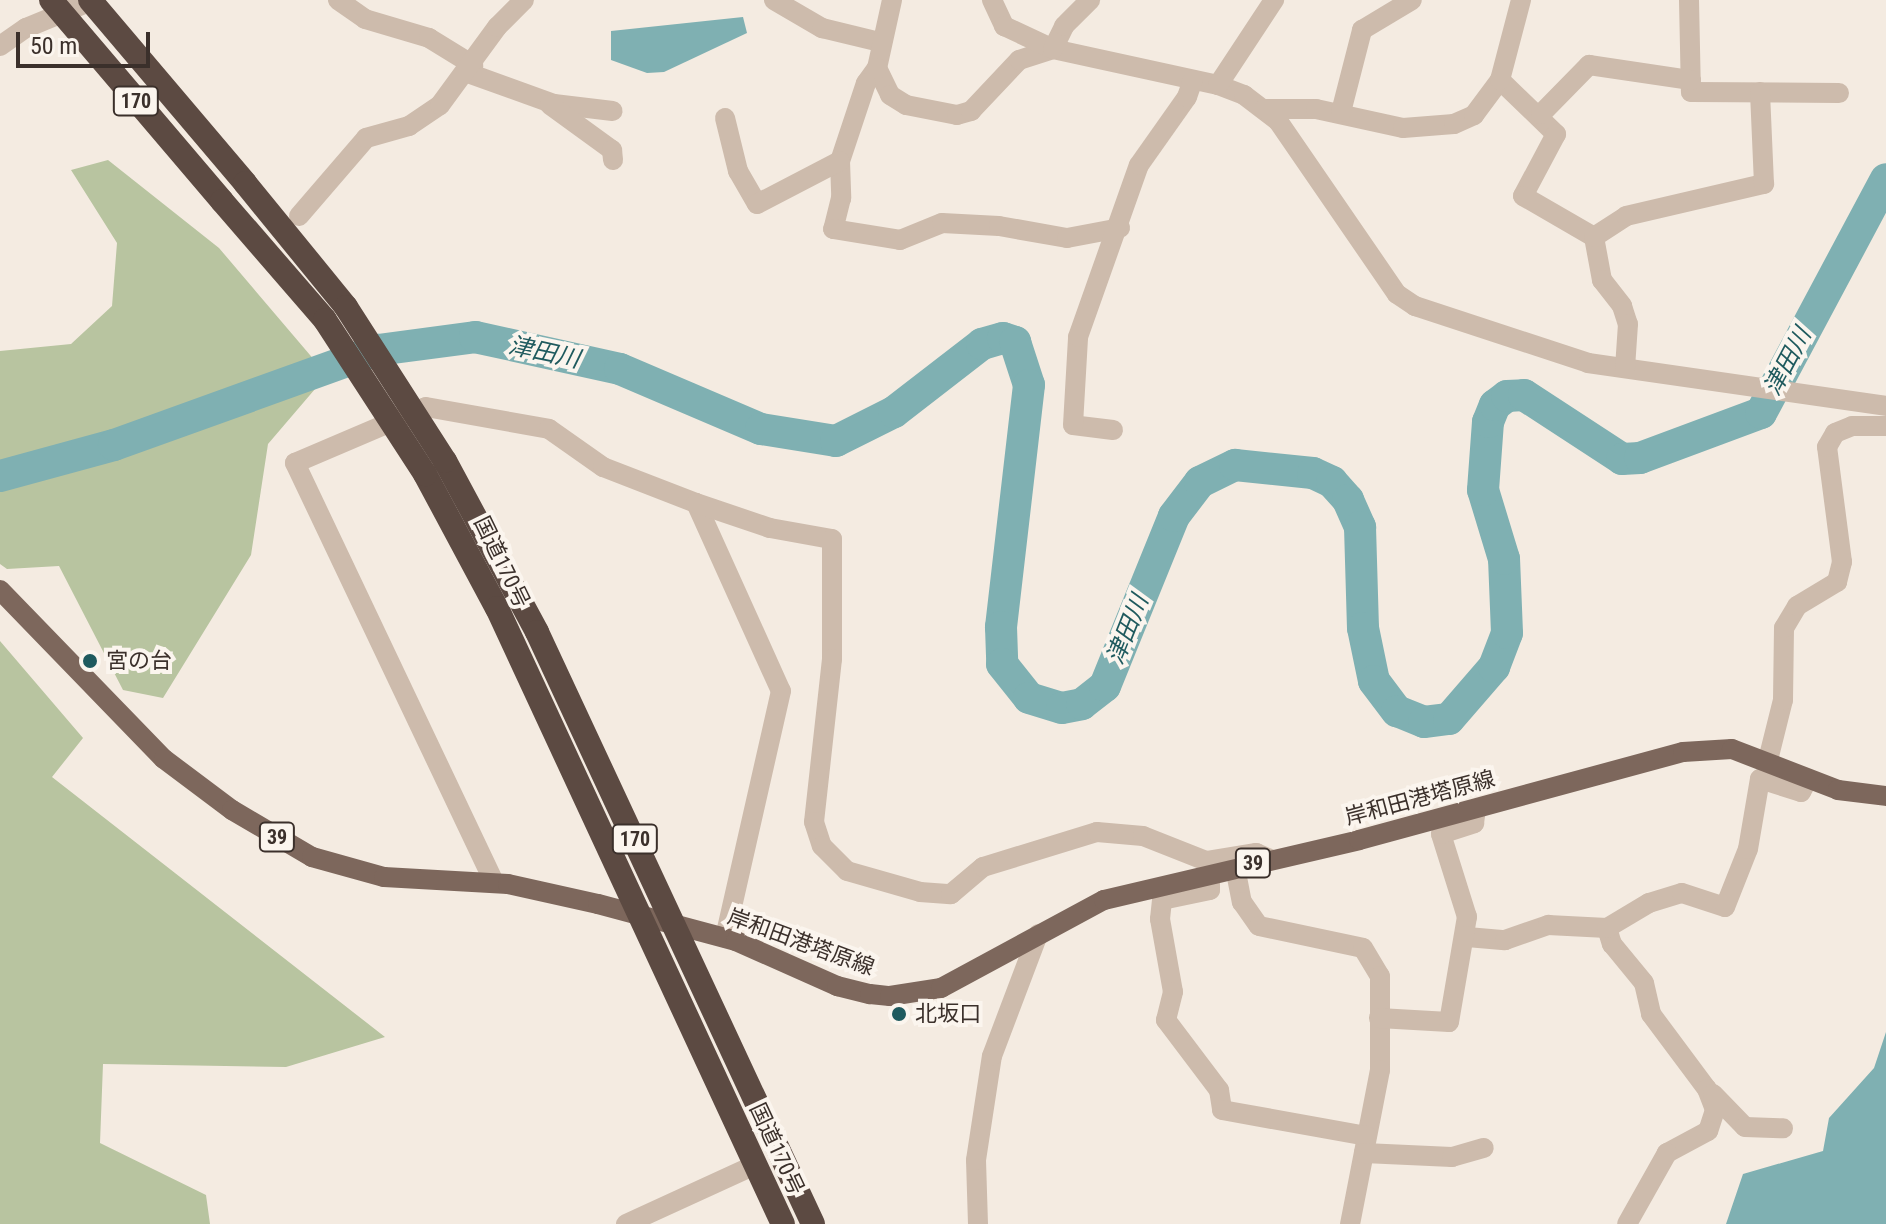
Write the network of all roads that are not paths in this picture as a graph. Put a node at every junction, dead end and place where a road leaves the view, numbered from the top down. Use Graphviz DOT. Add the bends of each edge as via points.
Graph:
graph roads {
  1 [pos="91,0"];
  2 [pos="338,0"];
  3 [pos="524,0"];
  4 [pos="774,0"];
  5 [pos="892,0"];
  6 [pos="992,0"];
  7 [pos="1090,0"];
  8 [pos="1274,0"];
  9 [pos="1412,0"];
  10 [pos="1521,0"];
  11 [pos="1689,0"];
  12 [pos="57,8"];
  13 [pos="880,42"];
  14 [pos="0,46"];
  15 [pos="1053,49"];
  16 [pos="877,68"];
  17 [pos="470,69"];
  18 [pos="1193,80"];
  19 [pos="1500,80"];
  20 [pos="1691,80"];
  21 [pos="1218,85"];
  22 [pos="1760,92"];
  23 [pos="1839,93"];
  24 [pos="544,101"];
  25 [pos="1264,109"];
  26 [pos="613,111"];
  27 [pos="1341,112"];
  28 [pos="1541,114"];
  29 [pos="725,118"];
  30 [pos="613,160"];
  31 [pos="840,161"];
  32 [pos="299,216"];
  33 [pos="1120,228"];
  34 [pos="1594,237"];
  35 [pos="1625,368"];
  36 [pos="1886,406"];
  37 [pos="1886,426"];
  38 [pos="1113,430"];
  39 [pos="435,468"];
  40 [pos="696,503"];
  41 [pos="0,590"];
  42 [pos="1768,760"];
  43 [pos="1808,779"];
  44 [pos="1886,796"];
  45 [pos="1476,809"];
  46 [pos="1270,859"];
  47 [pos="1235,867"];
  48 [pos="1210,873"];
  49 [pos="494,882"];
  50 [pos="638,917"];
  51 [pos="675,925"];
  52 [pos="1607,928"];
  53 [pos="1038,934"];
  54 [pos="1467,937"];
  55 [pos="725,938"];
  56 [pos="1379,1018"];
  57 [pos="1707,1089"];
  58 [pos="1783,1128"];
  59 [pos="1366,1144"];
  60 [pos="1484,1148"];
  61 [pos="755,1165"];
  62 [pos="626,1224"];
  63 [pos="783,1224"];
  64 [pos="813,1224"];
  65 [pos="978,1224"];
  66 [pos="1350,1224"];
  67 [pos="1627,1224"];
  1 -- 12 [label="street"];
  1 -- 39 [label="highway, 国道170号 / 170, bridge" via="346,307"];
  2 -- 17 [label="street" via="365,19 429,38"];
  3 -- 17 [label="street" via="497,27"];
  4 -- 13 [label="street" via="822,28"];
  5 -- 13 [label="street"];
  6 -- 15 [label="street" via="1004,26"];
  7 -- 15 [label="street" via="1064,26"];
  8 -- 21 [label="street"];
  9 -- 27 [label="street" via="1362,30"];
  10 -- 19 [label="street"];
  11 -- 20 [label="street"];
  12 -- 14 [label="street"];
  12 -- 39 [label="highway, 国道170号 / 170, bridge" via="325,320"];
  13 -- 16 [label="street"];
  15 -- 16 [label="street" via="1019,60 988,97 957,115 906,105 890,95"];
  15 -- 18 [label="street"];
  16 -- 31 [label="street" via="866,83"];
  17 -- 24 [label="street"];
  17 -- 32 [label="street" via="440,105 409,126 366,138"];
  18 -- 21 [label="street"];
  18 -- 33 [label="street" via="1187,97 1139,165"];
  19 -- 27 [label="street" via="1474,115 1454,124 1403,128"];
  19 -- 28 [label="street"];
  20 -- 22 [label="street" via="1691,92"];
  20 -- 28 [label="street" via="1589,65"];
  21 -- 25 [label="street"];
  22 -- 23 [label="street"];
  22 -- 34 [label="street" via="1764,184 1626,216"];
  24 -- 26 [label="street"];
  24 -- 30 [label="street" via="612,150"];
  25 -- 27 [label="street"];
  25 -- 35 [label="street" via="1296,144 1397,294 1415,306 1573,358"];
  28 -- 34 [label="street" via="1556,134 1523,196"];
  29 -- 31 [label="street" via="738,171 757,204"];
  31 -- 33 [label="street" via="841,198 833,229 900,240 942,223 1067,238"];
  33 -- 38 [label="street" via="1086,302 1074,362 1073,425"];
  34 -- 35 [label="street" via="1602,280 1628,324"];
  35 -- 36 [label="street"];
  37 -- 42 [label="street" via="1852,426 1835,433 1827,447 1842,562 1837,582 1797,606 1784,628 1783,700"];
  39 -- 50 [label="highway, 国道170号 / 170"];
  39 -- 51 [label="highway, 国道170号 / 170" via="488,532"];
  40 -- 46 [label="street" via="770,528 832,539 832,659 814,822 835,863 887,884 951,894 983,867 1092,832 1143,836 1206,861 1256,853"];
  40 -- 49 [label="street" via="603,467 549,429 438,407 426,407 295,463"];
  40 -- 55 [label="street" via="781,691"];
  41 -- 49 [label="main road, 岸和田港塔原線 / 39" via="164,759 262,829 312,857 366,874"];
  42 -- 43 [label="main road, 岸和田港塔原線 / 39"];
  42 -- 45 [label="main road, 岸和田港塔原線 / 39" via="1732,749 1683,752"];
  43 -- 44 [label="main road, 岸和田港塔原線 / 39" via="1838,790"];
  43 -- 52 [label="street" via="1801,792 1760,779 1748,849 1725,907 1682,893 1649,903"];
  45 -- 46 [label="main road, 岸和田港塔原線 / 39"];
  45 -- 54 [label="street" via="1474,823 1441,834 1467,917"];
  46 -- 47 [label="main road, 岸和田港塔原線 / 39"];
  47 -- 48 [label="main road, 岸和田港塔原線 / 39"];
  47 -- 56 [label="street" via="1242,902 1259,926 1363,948 1380,976"];
  48 -- 53 [label="main road, 岸和田港塔原線 / 39" via="1104,900"];
  48 -- 59 [label="street" via="1210,890 1162,900 1160,919 1173,992 1166,1020 1219,1090 1222,1110"];
  49 -- 50 [label="main road, 岸和田港塔原線 / 39"];
  50 -- 51 [label="main road, 岸和田港塔原線 / 39"];
  50 -- 61 [label="highway, 国道170号 / 170"];
  51 -- 55 [label="main road, 岸和田港塔原線 / 39"];
  51 -- 64 [label="highway, 国道170号 / 170"];
  52 -- 54 [label="street" via="1548,925 1505,940"];
  52 -- 57 [label="street" via="1612,944 1644,983 1651,1014"];
  53 -- 55 [label="main road, 岸和田港塔原線 / 39" via="941,988 890,996 837,986"];
  53 -- 65 [label="street" via="992,1056 976,1160"];
  54 -- 56 [label="street" via="1449,1022"];
  56 -- 59 [label="street" via="1380,1070"];
  57 -- 58 [label="street" via="1745,1127"];
  57 -- 67 [label="street" via="1715,1120 1708,1131 1667,1153"];
  59 -- 60 [label="street" via="1452,1157"];
  59 -- 66 [label="street"];
  61 -- 62 [label="street"];
  61 -- 63 [label="highway, 国道170号 / 170"];
}
